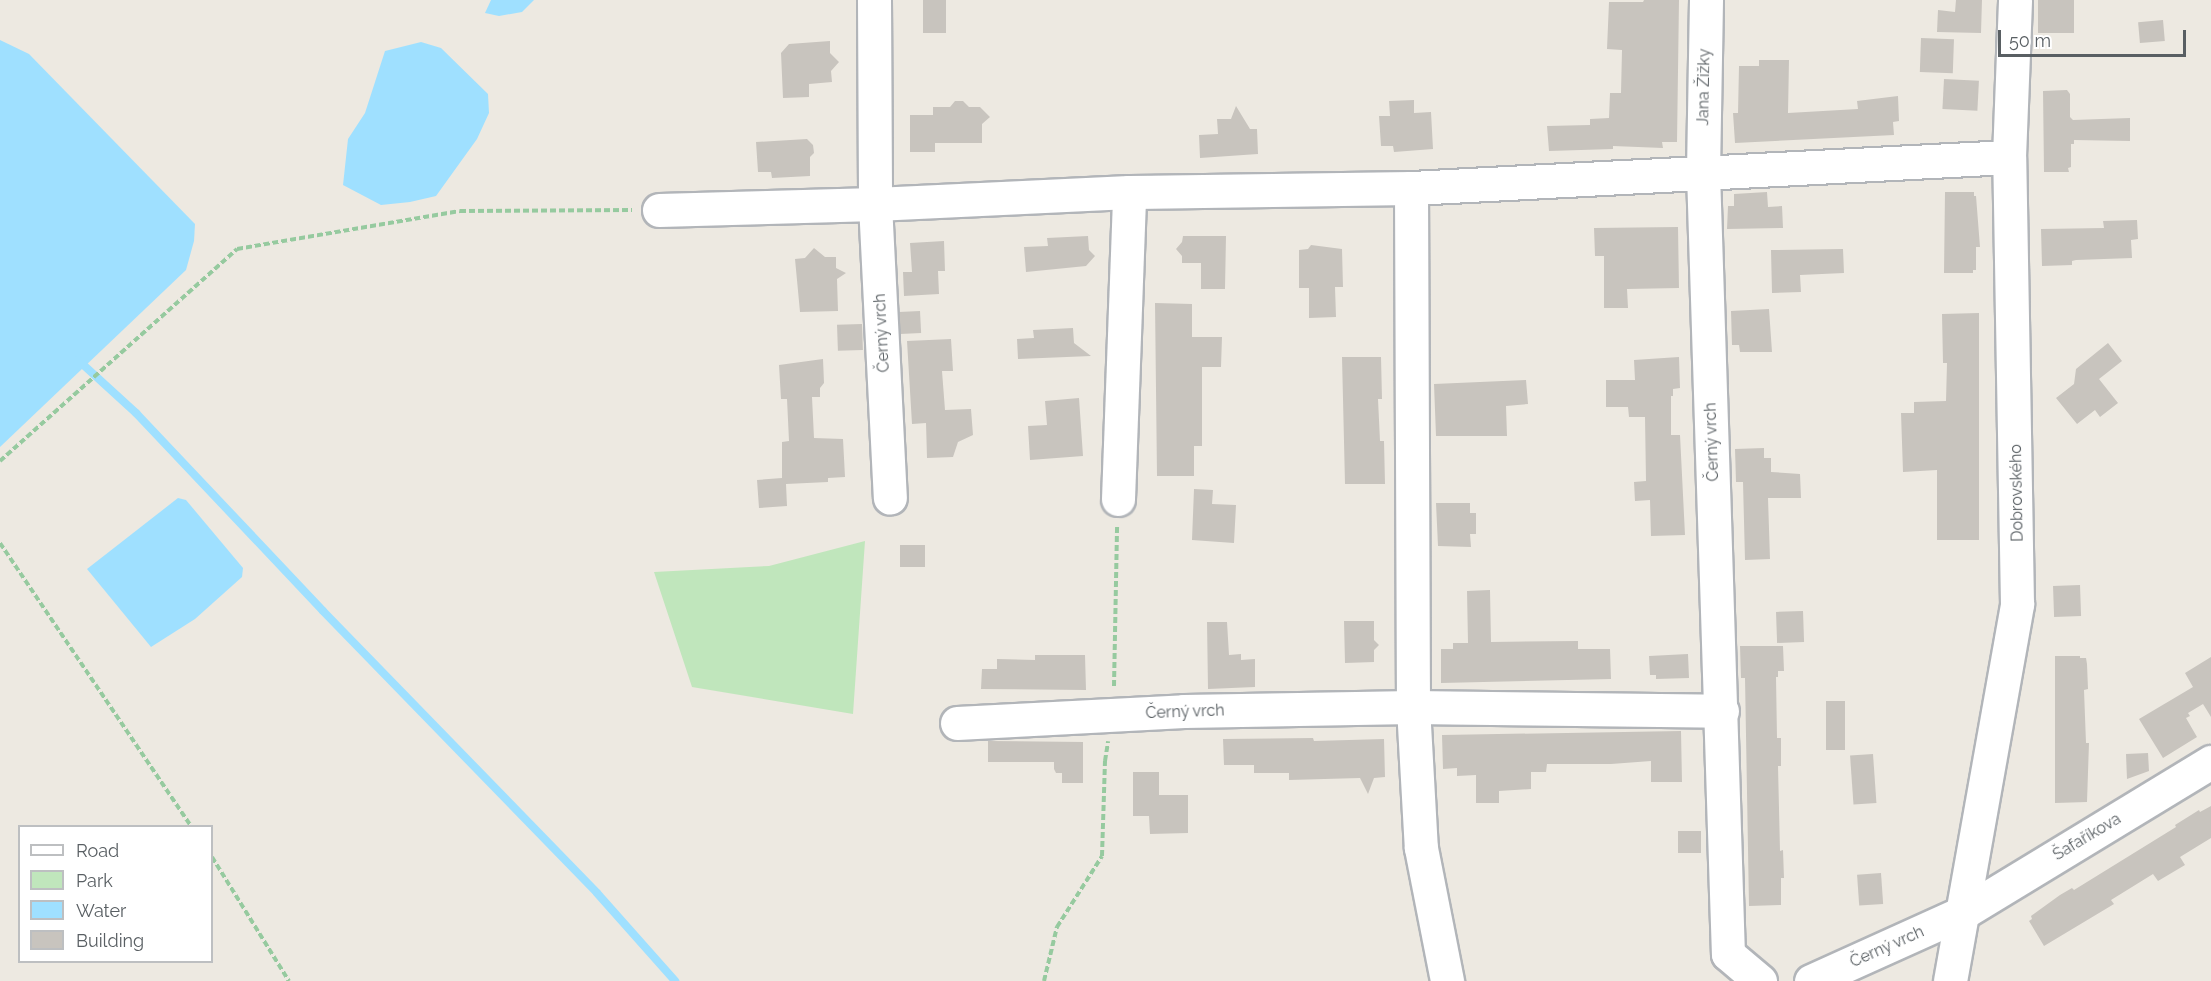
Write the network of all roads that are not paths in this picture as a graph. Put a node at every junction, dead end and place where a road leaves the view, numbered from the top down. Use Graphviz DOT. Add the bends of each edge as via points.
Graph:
graph roads {
  1 [pos="874,0"];
  2 [pos="1706,0"];
  3 [pos="2015,0"];
  4 [pos="2009,157"];
  5 [pos="1703,173"];
  6 [pos="1411,188"];
  7 [pos="1129,192"];
  8 [pos="875,204"];
  9 [pos="658,210"];
  10 [pos="890,498"];
  11 [pos="1118,499"];
  12 [pos="1413,707"];
  13 [pos="1722,711"];
  14 [pos="957,723"];
  15 [pos="2211,762"];
  16 [pos="1964,912"];
  17 [pos="1447,981"];
  18 [pos="1760,981"];
  19 [pos="1811,981"];
  20 [pos="1950,981"];
  1 -- 8 [label="street, Černý vrch"];
  2 -- 5 [label="street, Jana Žižky"];
  3 -- 4 [label="street, Dobrovského"];
  4 -- 5 [label="street"];
  4 -- 16 [label="street, Dobrovského" via="2017,604"];
  5 -- 6 [label="street"];
  5 -- 13 [label="street, Černý vrch"];
  6 -- 7 [label="street"];
  6 -- 12 [label="street"];
  7 -- 8 [label="street"];
  7 -- 11 [label="street"];
  8 -- 9 [label="street"];
  8 -- 10 [label="street, Černý vrch"];
  12 -- 13 [label="street, Černý vrch"];
  12 -- 14 [label="street, Černý vrch" via="1184,711"];
  12 -- 17 [label="street" via="1421,848"];
  13 -- 18 [label="street, Černý vrch" via="1728,954"];
  15 -- 16 [label="street, Šafaříkova"];
  16 -- 19 [label="street, Černý vrch"];
  16 -- 20 [label="street, Dobrovského"];
}
